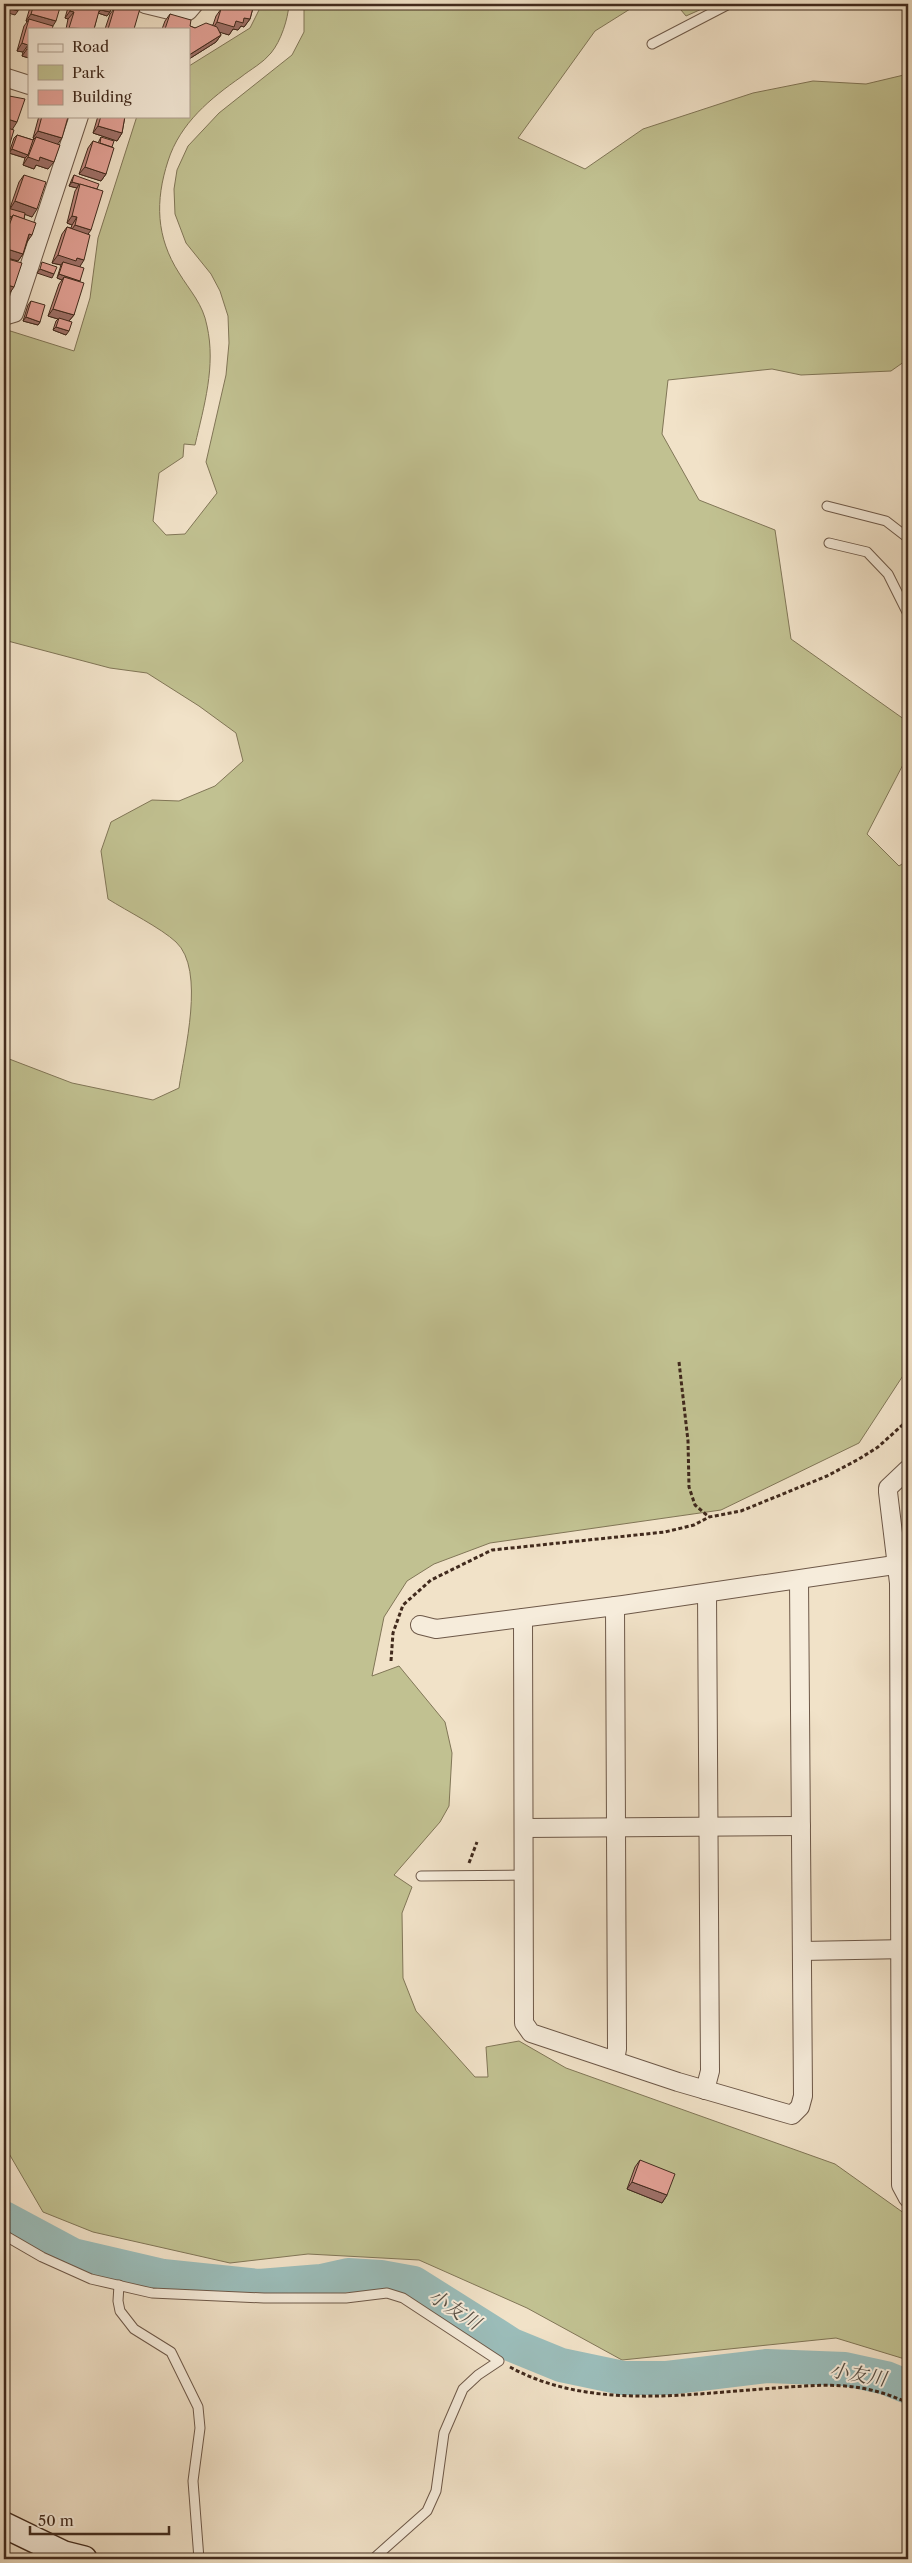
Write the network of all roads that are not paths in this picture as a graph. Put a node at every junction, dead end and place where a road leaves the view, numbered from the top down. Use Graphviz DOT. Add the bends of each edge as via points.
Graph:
graph roads {
  1 [pos="145,4"];
  2 [pos="194,4"];
  3 [pos="729,4"];
  4 [pos="652,44"];
  5 [pos="4,77"];
  6 [pos="28,86"];
  7 [pos="78,118"];
  8 [pos="4,316"];
  9 [pos="827,506"];
  10 [pos="908,538"];
  11 [pos="829,543"];
  12 [pos="908,614"];
  13 [pos="908,1468"];
  14 [pos="903,1564"];
  15 [pos="799,1580"];
  16 [pos="707,1593"];
  17 [pos="615,1606"];
  18 [pos="523,1618"];
  19 [pos="420,1625"];
  20 [pos="904,1669"];
  21 [pos="801,1826"];
  22 [pos="525,1828"];
  23 [pos="615,1828"];
  24 [pos="708,1828"];
  25 [pos="525,1875"];
  26 [pos="421,1876"];
  27 [pos="904,1949"];
  28 [pos="802,1951"];
  29 [pos="905,2055"];
  30 [pos="615,2060"];
  31 [pos="706,2090"];
  32 [pos="905,2143"];
  33 [pos="908,2198"];
  34 [pos="4,2235"];
  35 [pos="119,2286"];
  36 [pos="4,2525"];
  37 [pos="84,2559"];
  38 [pos="199,2559"];
  39 [pos="373,2559"];
  1 -- 2 [label="street" via="182,13"];
  3 -- 4 [label="lane"];
  5 -- 6 [label="street"];
  7 -- 8 [label="street" via="14,313"];
  9 -- 10 [label="lane" via="886,521"];
  11 -- 12 [label="lane" via="867,552 888,574"];
  13 -- 14 [label="street" via="888,1488"];
  14 -- 15 [label="street"];
  14 -- 20 [label="street"];
  15 -- 16 [label="street"];
  15 -- 21 [label="street"];
  16 -- 17 [label="street"];
  16 -- 24 [label="street"];
  17 -- 18 [label="street"];
  17 -- 23 [label="street"];
  18 -- 19 [label="street" via="436,1629"];
  18 -- 22 [label="street"];
  20 -- 27 [label="street"];
  21 -- 24 [label="street"];
  21 -- 28 [label="street"];
  22 -- 23 [label="street"];
  22 -- 25 [label="street"];
  23 -- 24 [label="street"];
  23 -- 30 [label="street"];
  24 -- 31 [label="street" via="710,2071"];
  25 -- 26 [label="lane"];
  25 -- 30 [label="street" via="524,2023 531,2033"];
  27 -- 28 [label="street"];
  27 -- 29 [label="street"];
  28 -- 31 [label="street" via="803,2096 800,2107 792,2115"];
  29 -- 32 [label="street"];
  30 -- 31 [label="street"];
  32 -- 33 [label="street" via="902,2184"];
  34 -- 35 [label="lane" via="42,2257"];
  35 -- 38 [label="lane" via="120,2311 134,2329 171,2352 198,2407 200,2428 192,2481"];
  35 -- 39 [label="lane" via="152,2293 264,2298 346,2298 387,2293 403,2298 499,2362 463,2389 444,2433 436,2491 427,2511"];
  36 -- 37 [label="main road" via="64,2554"];
}
